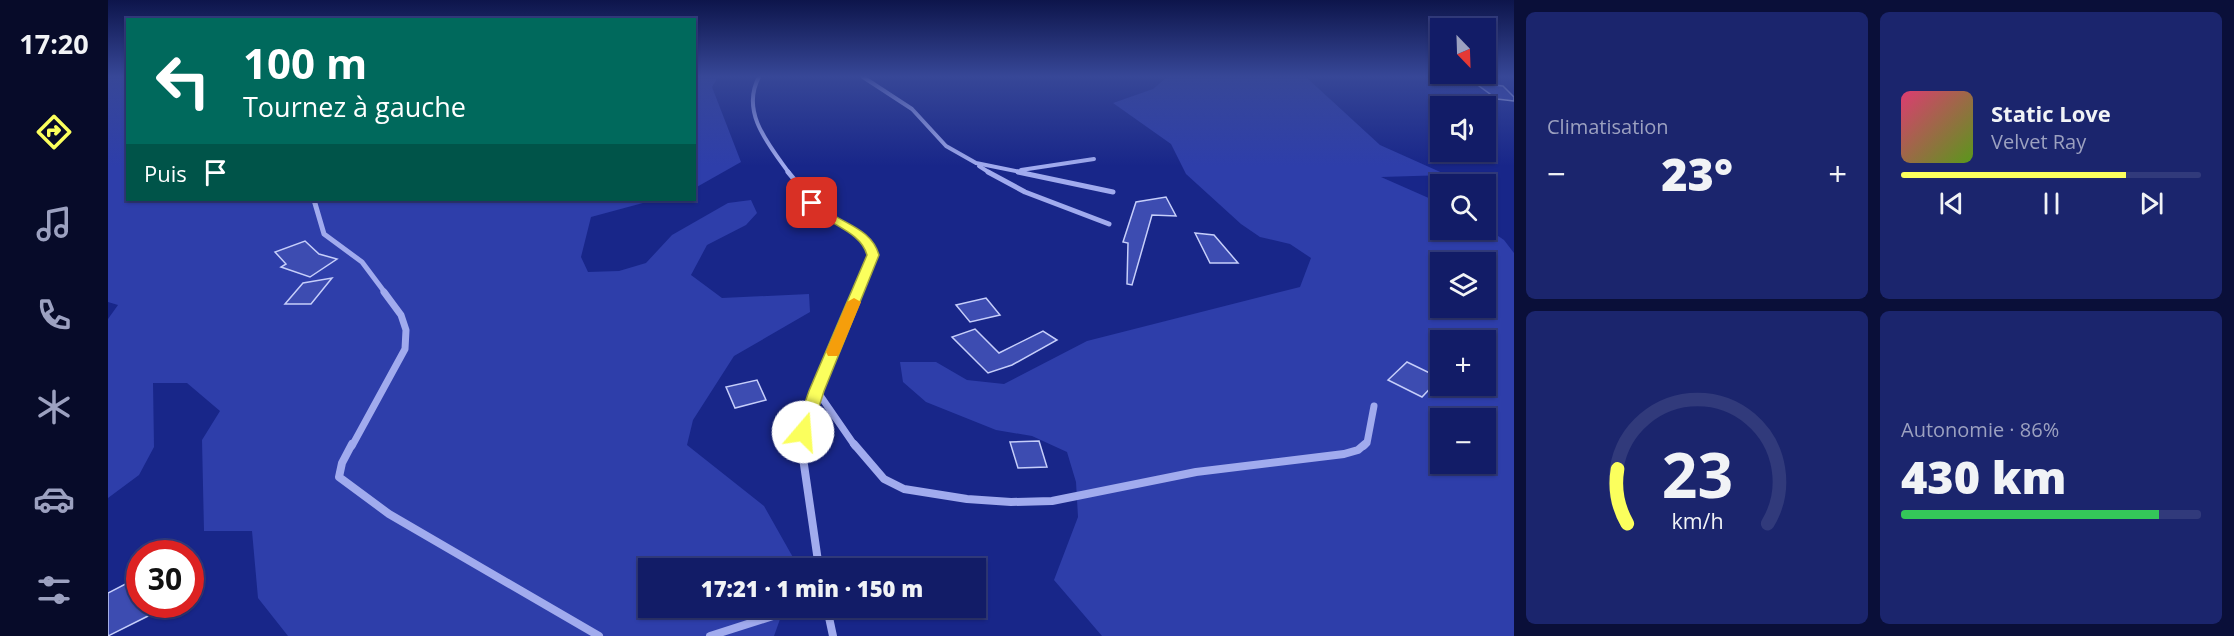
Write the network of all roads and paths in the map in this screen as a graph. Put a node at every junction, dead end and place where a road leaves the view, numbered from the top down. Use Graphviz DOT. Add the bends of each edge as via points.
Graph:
graph roads {
  1 [pos="753,107"];
  2 [pos="908,107"];
  3 [pos="1094,159"];
  4 [pos="976,163"];
  5 [pos="1014,172"];
  6 [pos="1113,192"];
  7 [pos="314,201"];
  8 [pos="1109,224"];
  9 [pos="817,391"];
  10 [pos="1374,406"];
  11 [pos="817,558"];
  12 [pos="767,618"];
  13 [pos="829,618"];
  14 [pos="599,636"];
  15 [pos="710,636"];
  16 [pos="833,636"];
  1 -- 9 [label="street" via="771,148 821,213 854,230 873,251"];
  2 -- 4 [label="street" via="954,152"];
  3 -- 5 [label="street"];
  4 -- 5 [label="street"];
  4 -- 8 [label="street" via="998,179"];
  5 -- 6 [label="street"];
  7 -- 14 [label="street" via="324,234 364,265 401,315 406,330 405,349 342,463 338,472 341,480 389,514"];
  9 -- 10 [label="street" via="884,479 926,494 1011,502 1052,501 1196,472 1344,454 1367,443"];
  9 -- 11 [label="street" via="801,445"];
  12 -- 15 [label="street"];
  13 -- 16 [label="street"];
}
